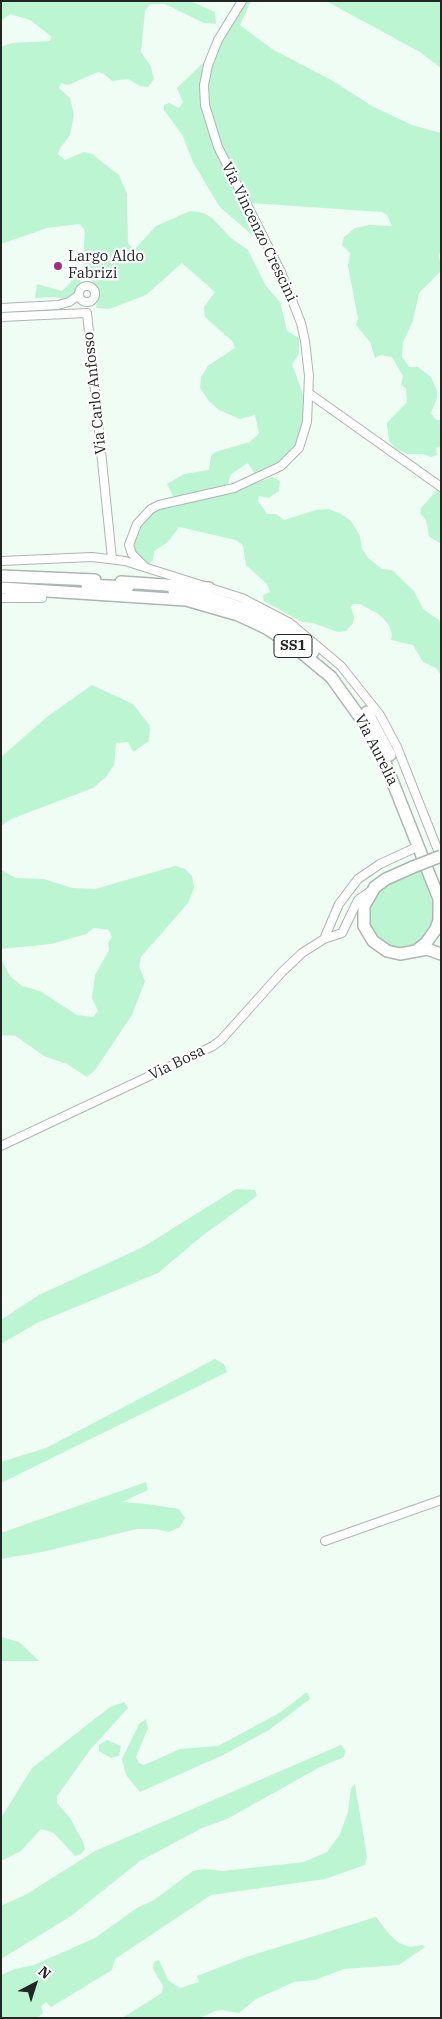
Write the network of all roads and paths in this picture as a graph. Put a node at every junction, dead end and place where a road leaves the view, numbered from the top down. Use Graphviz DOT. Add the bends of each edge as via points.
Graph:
graph roads {
  1 [pos="242,1"];
  2 [pos="79,295"];
  3 [pos="88,303"];
  4 [pos="1,308"];
  5 [pos="87,313"];
  6 [pos="1,317"];
  7 [pos="310,394"];
  8 [pos="441,487"];
  9 [pos="112,559"];
  10 [pos="1,561"];
  11 [pos="145,567"];
  12 [pos="1,578"];
  13 [pos="1,588"];
  14 [pos="209,588"];
  15 [pos="90,593"];
  16 [pos="1,598"];
  17 [pos="42,598"];
  18 [pos="419,846"];
  19 [pos="441,857"];
  20 [pos="441,885"];
  21 [pos="372,890"];
  22 [pos="440,904"];
  23 [pos="324,939"];
  24 [pos="416,950"];
  25 [pos="441,954"];
  26 [pos="1,1146"];
  27 [pos="441,1500"];
  28 [pos="324,1541"];
  1 -- 7 [label="street, Via Vincenzo Crescini" via="218,40 208,64 205,105 218,147 281,272 298,315 305,341"];
  2 -- 3 [label="street"];
  2 -- 3 [label="street" via="84,287 94,288 96,297"];
  2 -- 4 [label="street" via="58,305"];
  3 -- 5 [label="street"];
  5 -- 6 [label="street, Via Carlo Anfosso"];
  5 -- 9 [label="street, Via Carlo Anfosso"];
  7 -- 8 [label="street"];
  7 -- 11 [label="street, Via Vincenzo Crescini" via="301,444 287,462 234,488 160,505 144,516 135,528 129,547"];
  9 -- 10 [label="street" via="78,557"];
  9 -- 11 [label="street"];
  11 -- 14 [label="street"];
  12 -- 14 [label="highway"];
  12 -- 20 [label="highway, Via Aurelia / SS1" via="202,595 251,612 293,635 336,673 376,726"];
  13 -- 15 [label="highway, Via Aurelia / SS1"];
  14 -- 19 [label="street" via="242,598 277,615 317,644 352,677 380,716 397,748"];
  15 -- 17 [label="highway"];
  15 -- 18 [label="highway, Via Aurelia / SS1" via="148,596 211,606 254,622 306,655 331,678 364,722 382,755"];
  16 -- 17 [label="street"];
  18 -- 22 [label="highway, Via Aurelia / SS1"];
  18 -- 23 [label="street" via="380,864 358,879 336,911"];
  19 -- 21 [label="highway, bridge" via="384,880"];
  21 -- 23 [label="street, Via Bosa" via="358,900 342,933"];
  21 -- 24 [label="highway" via="362,916 371,939 378,947 391,953"];
  22 -- 24 [label="highway" via="436,929 426,944"];
  23 -- 26 [label="street, Via Bosa" via="302,953 282,972 213,1046"];
  24 -- 25 [label="highway"];
  27 -- 28 [label="street"];
}
